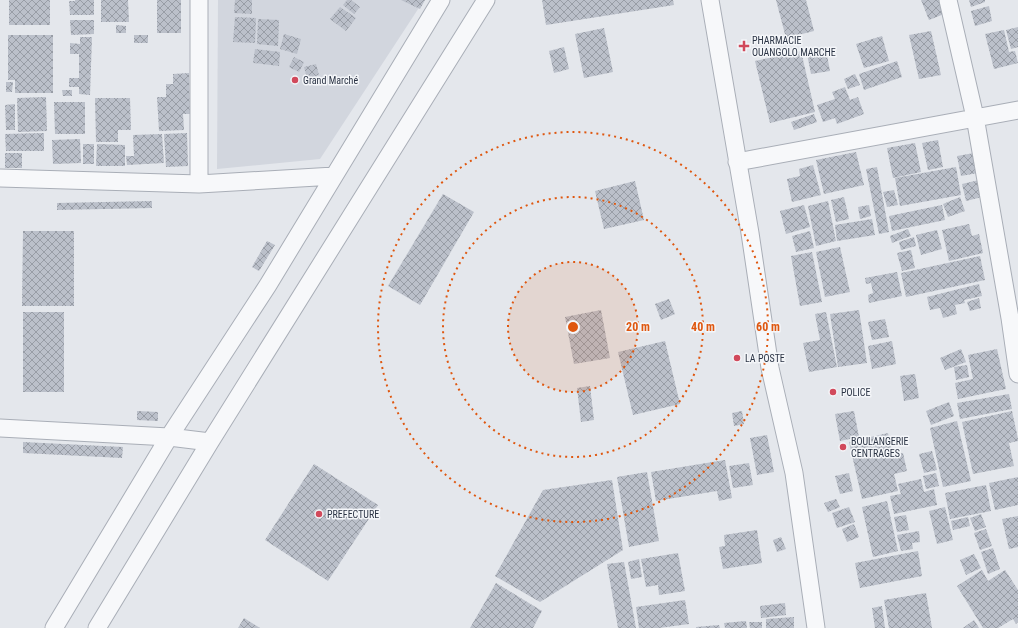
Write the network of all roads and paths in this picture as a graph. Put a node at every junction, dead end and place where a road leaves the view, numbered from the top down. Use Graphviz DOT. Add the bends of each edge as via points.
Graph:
graph roads {
  1 [pos="199,0"];
  2 [pos="441,0"];
  3 [pos="486,0"];
  4 [pos="710,0"];
  5 [pos="948,0"];
  6 [pos="1018,110"];
  7 [pos="975,117"];
  8 [pos="737,162"];
  9 [pos="334,176"];
  10 [pos="0,178"];
  11 [pos="199,184"];
  12 [pos="1018,374"];
  13 [pos="0,428"];
  14 [pos="169,437"];
  15 [pos="210,442"];
  16 [pos="54,628"];
  17 [pos="96,628"];
  18 [pos="816,628"];
  1 -- 11 [label="street"];
  2 -- 9 [label="street"];
  3 -- 15 [label="street"];
  4 -- 8 [label="street"];
  5 -- 7 [label="street"];
  6 -- 7 [label="street"];
  7 -- 8 [label="street"];
  7 -- 12 [label="street"];
  8 -- 18 [label="street" via="770,368 794,473"];
  9 -- 11 [label="street"];
  9 -- 14 [label="street" via="268,285"];
  10 -- 11 [label="street"];
  13 -- 14 [label="street"];
  14 -- 15 [label="street"];
  14 -- 16 [label="street"];
  15 -- 17 [label="street"];
}
